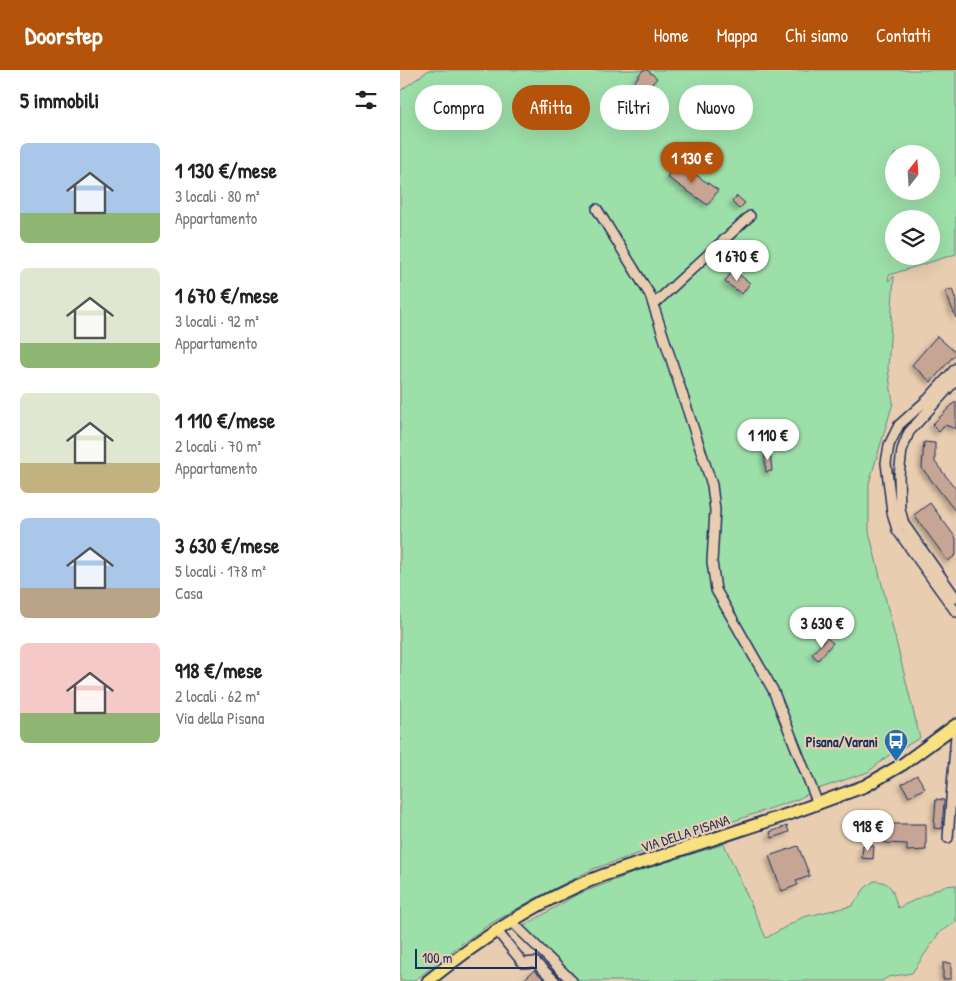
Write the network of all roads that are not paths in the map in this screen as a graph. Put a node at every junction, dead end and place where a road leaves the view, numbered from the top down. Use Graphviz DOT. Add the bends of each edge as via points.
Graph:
graph roads {
  1 [pos="597,209"];
  2 [pos="750,216"];
  3 [pos="653,304"];
  4 [pos="956,368"];
  5 [pos="956,380"];
  6 [pos="900,422"];
  7 [pos="899,486"];
  8 [pos="956,598"];
  9 [pos="956,612"];
  10 [pos="953,727"];
  11 [pos="818,804"];
  12 [pos="948,838"];
  13 [pos="512,922"];
  14 [pos="497,931"];
  15 [pos="428,981"];
  16 [pos="555,981"];
  17 [pos="572,981"];
  1 -- 3 [label="street"];
  2 -- 3 [label="street"];
  3 -- 11 [label="street" via="715,494 712,562 716,590 773,690"];
  4 -- 6 [label="street" via="928,399"];
  5 -- 7 [label="street" via="909,432 900,455"];
  6 -- 7 [label="street" via="890,469 891,479"];
  6 -- 9 [label="street" via="891,438 886,463 894,520 902,538"];
  7 -- 8 [label="street" via="900,513 905,528"];
  10 -- 11 [label="main road, VIA DELLA PISANA" via="874,782"];
  10 -- 12 [label="street" via="956,734"];
  11 -- 13 [label="main road, VIA DELLA PISANA" via="597,878"];
  13 -- 14 [label="main road, VIA DELLA PISANA"];
  13 -- 17 [label="street"];
  14 -- 15 [label="main road, VIA DELLA PISANA"];
  14 -- 16 [label="street" via="524,963 536,962"];
}
